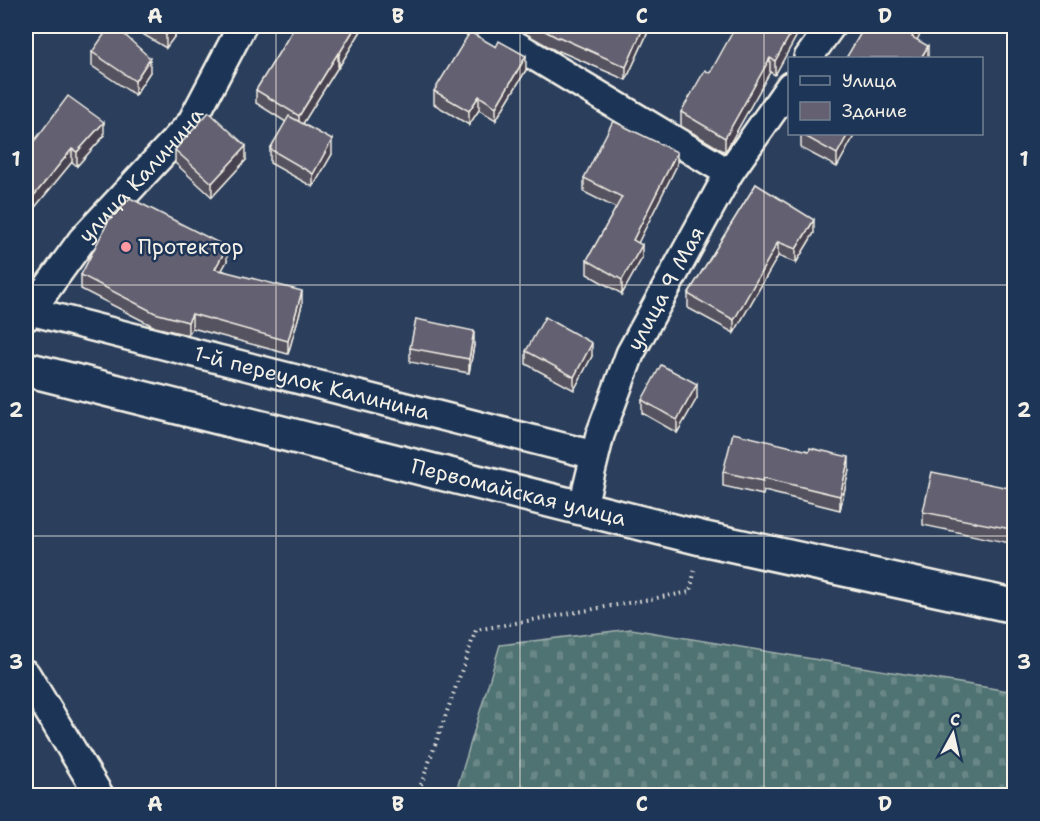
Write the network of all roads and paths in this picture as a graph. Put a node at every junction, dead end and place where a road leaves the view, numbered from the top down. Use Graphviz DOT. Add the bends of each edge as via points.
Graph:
graph roads {
  1 [pos="242,26"];
  2 [pos="479,26"];
  3 [pos="831,26"];
  4 [pos="809,57"];
  5 [pos="788,87"];
  6 [pos="729,173"];
  7 [pos="28,314"];
  8 [pos="26,369"];
  9 [pos="594,455"];
  10 [pos="582,509"];
  11 [pos="701,538"];
  12 [pos="1014,606"];
  13 [pos="26,674"];
  14 [pos="100,795"];
  15 [pos="417,795"];
  1 -- 7 [label="street, улица Калинина" via="191,123 82,240"];
  2 -- 6 [label="street"];
  3 -- 4 [label="street"];
  5 -- 6 [label="street, улица 9 Мая"];
  6 -- 9 [label="street, улица 9 Мая" via="630,354"];
  7 -- 9 [label="street, 1-й переулок Калинина"];
  8 -- 10 [label="main road, Первомайская улица"];
  9 -- 10 [label="street, улица 9 Мая"];
  10 -- 11 [label="main road, Первомайская улица"];
  11 -- 12 [label="main road, Первомайская улица"];
  11 -- 15 [label="path" via="690,592 476,630"];
  13 -- 14 [label="street"];
}
